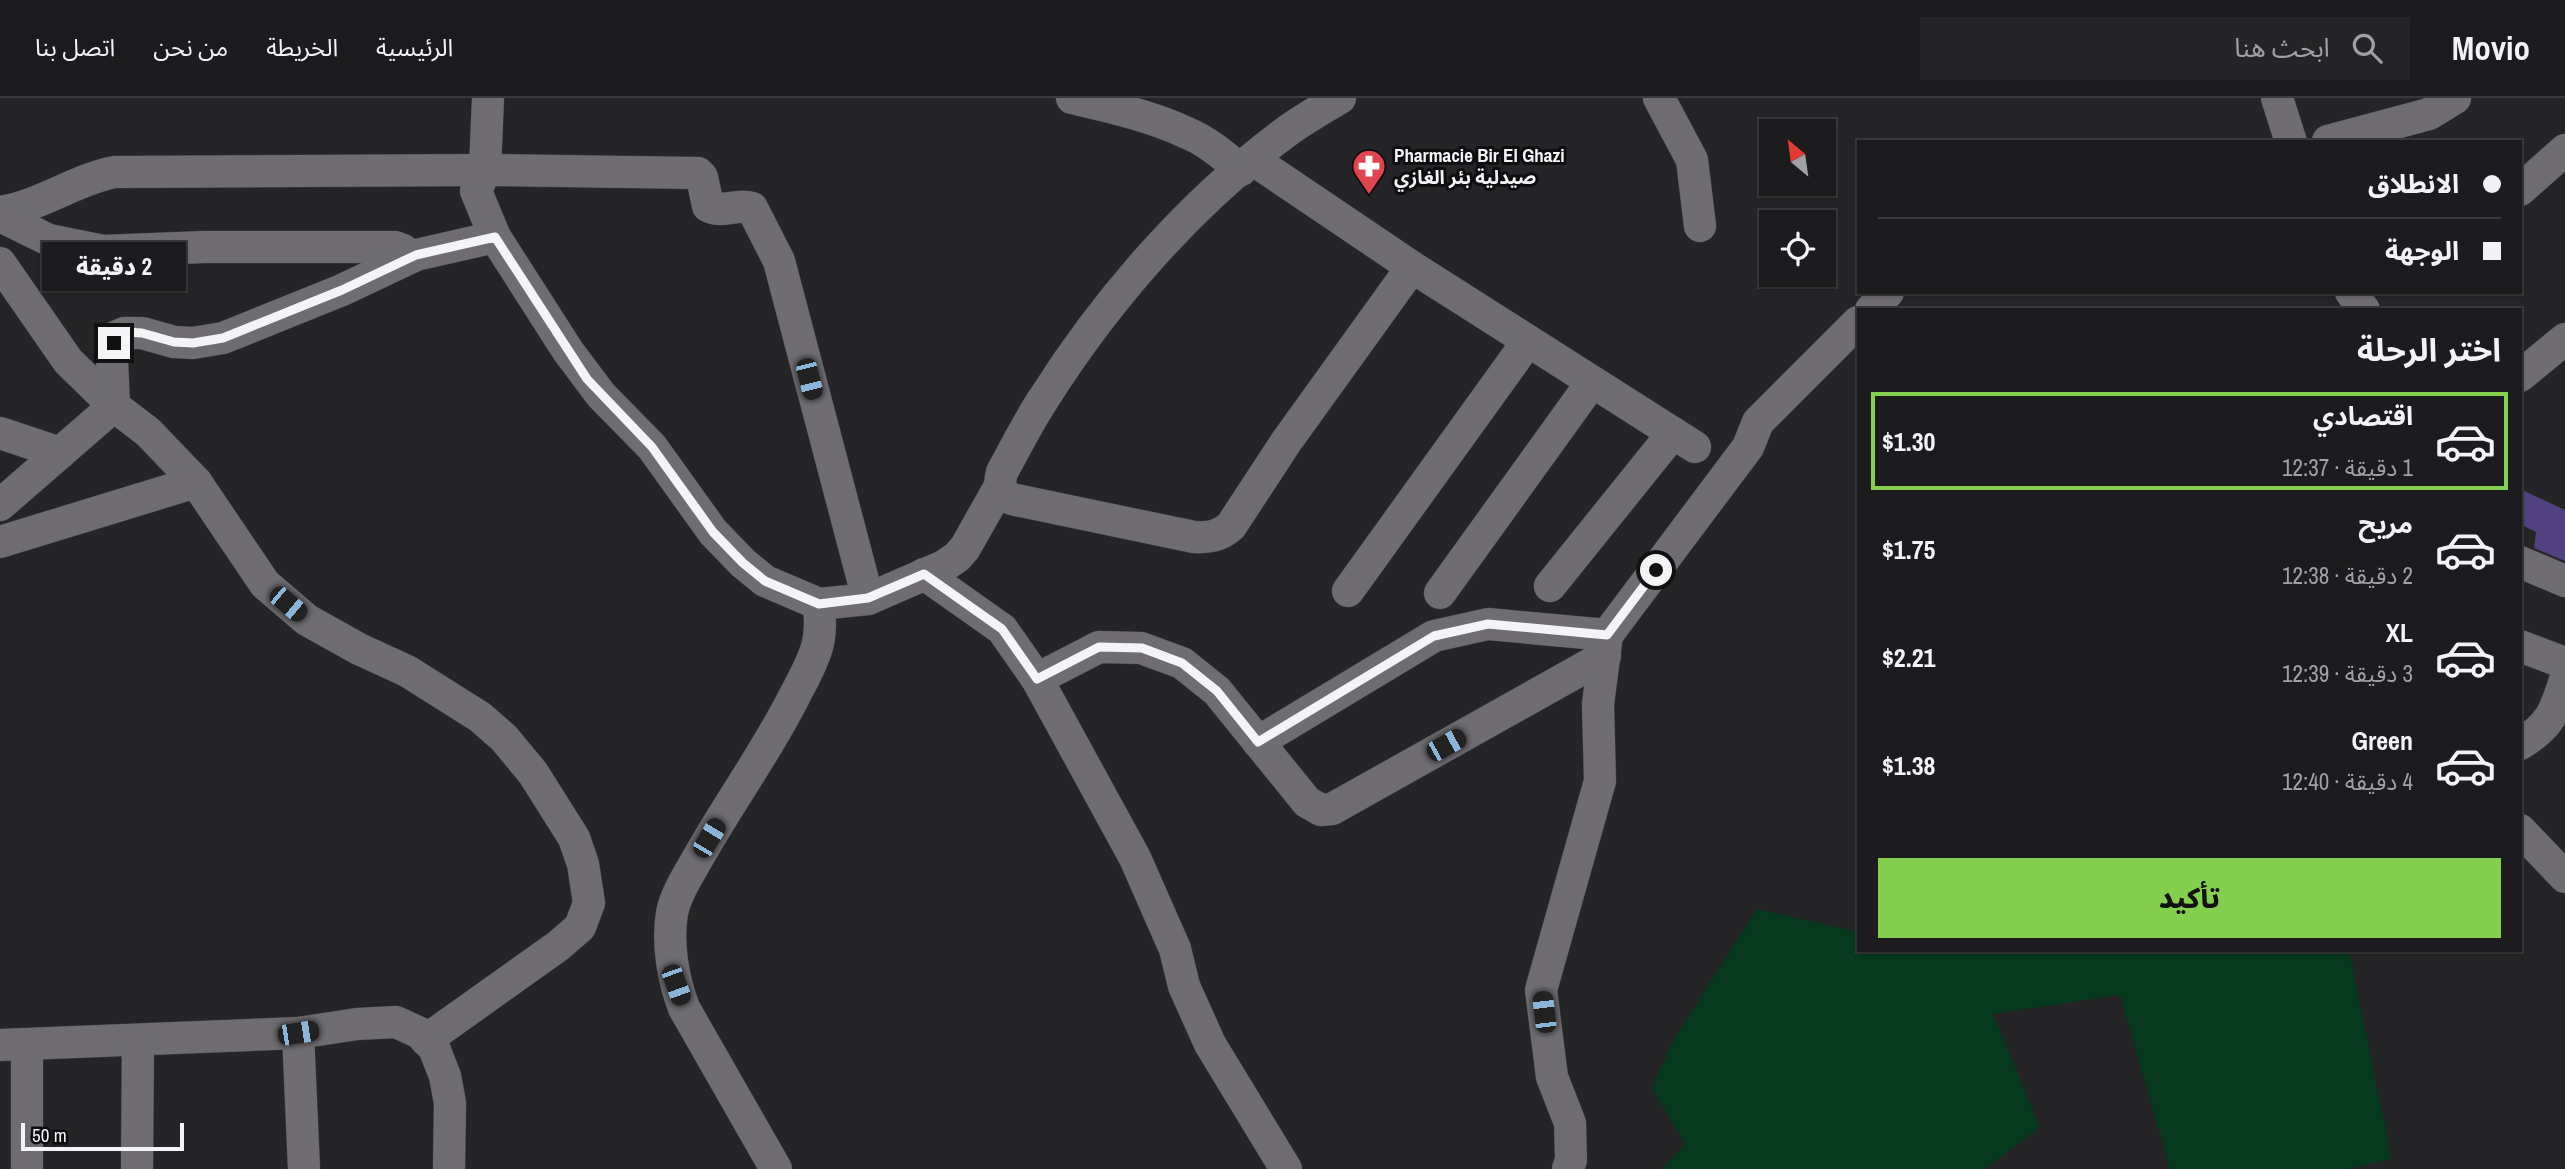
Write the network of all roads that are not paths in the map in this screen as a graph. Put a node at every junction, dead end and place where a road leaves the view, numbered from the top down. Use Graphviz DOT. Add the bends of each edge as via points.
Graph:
graph roads {
  1 [pos="488,98"];
  2 [pos="1072,98"];
  3 [pos="1340,98"];
  4 [pos="1659,98"];
  5 [pos="2277,98"];
  6 [pos="2455,98"];
  7 [pos="2290,140"];
  8 [pos="2335,140"];
  9 [pos="2565,150"];
  10 [pos="1246,164"];
  11 [pos="485,170"];
  12 [pos="2522,188"];
  13 [pos="7,218"];
  14 [pos="1700,226"];
  15 [pos="495,237"];
  16 [pos="406,259"];
  17 [pos="0,262"];
  18 [pos="1412,267"];
  19 [pos="1886,294"];
  20 [pos="1873,308"];
  21 [pos="1857,323"];
  22 [pos="2565,339"];
  23 [pos="1528,341"];
  24 [pos="2522,374"];
  25 [pos="1592,382"];
  26 [pos="114,406"];
  27 [pos="0,433"];
  28 [pos="60,453"];
  29 [pos="196,482"];
  30 [pos="1000,486"];
  31 [pos="0,505"];
  32 [pos="0,542"];
  33 [pos="2522,563"];
  34 [pos="924,574"];
  35 [pos="2565,581"];
  36 [pos="1550,586"];
  37 [pos="1348,590"];
  38 [pos="1440,593"];
  39 [pos="868,598"];
  40 [pos="819,604"];
  41 [pos="1606,646"];
  42 [pos="2522,647"];
  43 [pos="2565,663"];
  44 [pos="1037,679"];
  45 [pos="2565,680"];
  46 [pos="1258,742"];
  47 [pos="2522,742"];
  48 [pos="2522,832"];
  49 [pos="2565,877"];
  50 [pos="298,1033"];
  51 [pos="138,1040"];
  52 [pos="426,1040"];
  53 [pos="13,1045"];
  54 [pos="27,1169"];
  55 [pos="137,1169"];
  56 [pos="304,1169"];
  57 [pos="449,1169"];
  58 [pos="776,1169"];
  59 [pos="1286,1169"];
  60 [pos="1568,1169"];
  1 -- 11 [label="street"];
  2 -- 10 [label="street" via="1187,132"];
  3 -- 10 [label="street"];
  4 -- 14 [label="street" via="1692,160"];
  5 -- 7 [label="street"];
  6 -- 8 [label="street" via="2429,114"];
  9 -- 12 [label="street"];
  10 -- 18 [label="street"];
  10 -- 30 [label="street" via="1131,280 1082,343 1043,398 1002,472"];
  11 -- 13 [label="street" via="115,172 83,181"];
  11 -- 15 [label="street" via="476,191"];
  11 -- 39 [label="street" via="693,171 702,177 711,209 752,208 782,272"];
  13 -- 16 [label="street" via="49,240 103,251 395,247 403,250"];
  13 -- 17 [label="street"];
  15 -- 16 [label="street"];
  15 -- 40 [label="street" via="587,379 652,447 713,532 765,581"];
  16 -- 26 [label="street" via="223,338 193,343 142,333 119,334 112,360"];
  17 -- 26 [label="street" via="68,361"];
  18 -- 23 [label="street"];
  18 -- 30 [label="street" via="1225,532 1194,537 1009,499"];
  19 -- 20 [label="street"];
  21 -- 41 [label="street" via="1758,422 1748,447"];
  22 -- 24 [label="street"];
  23 -- 25 [label="street"];
  23 -- 37 [label="street"];
  25 -- 36 [label="street" via="1684,440"];
  25 -- 38 [label="street"];
  26 -- 28 [label="street"];
  26 -- 29 [label="street" via="148,432"];
  27 -- 28 [label="street"];
  28 -- 31 [label="street"];
  29 -- 32 [label="street"];
  29 -- 52 [label="street" via="265,584 298,612 332,635 448,695 504,738 533,773 580,852 589,903 580,926"];
  30 -- 34 [label="street" via="965,548"];
  33 -- 35 [label="street"];
  34 -- 39 [label="street"];
  34 -- 44 [label="street" via="1002,629"];
  39 -- 40 [label="street"];
  40 -- 58 [label="street" via="818,646 808,671 781,724 704,848 672,913 673,964 684,1008"];
  41 -- 46 [label="street" via="1488,624 1434,636"];
  41 -- 46 [label="street" via="1332,809 1321,810 1307,802"];
  41 -- 60 [label="street" via="1598,704 1600,781 1541,990 1552,1077 1570,1123 1572,1160"];
  42 -- 43 [label="street"];
  44 -- 46 [label="street" via="1099,647 1142,648 1182,663 1217,691"];
  44 -- 59 [label="street" via="1135,858 1210,1044"];
  45 -- 47 [label="street" via="2551,719"];
  48 -- 49 [label="street"];
  50 -- 51 [label="street"];
  50 -- 52 [label="street" via="396,1023"];
  50 -- 56 [label="street"];
  51 -- 53 [label="street"];
  51 -- 55 [label="street"];
  52 -- 57 [label="street" via="445,1076 450,1102"];
  53 -- 54 [label="street"];
}
